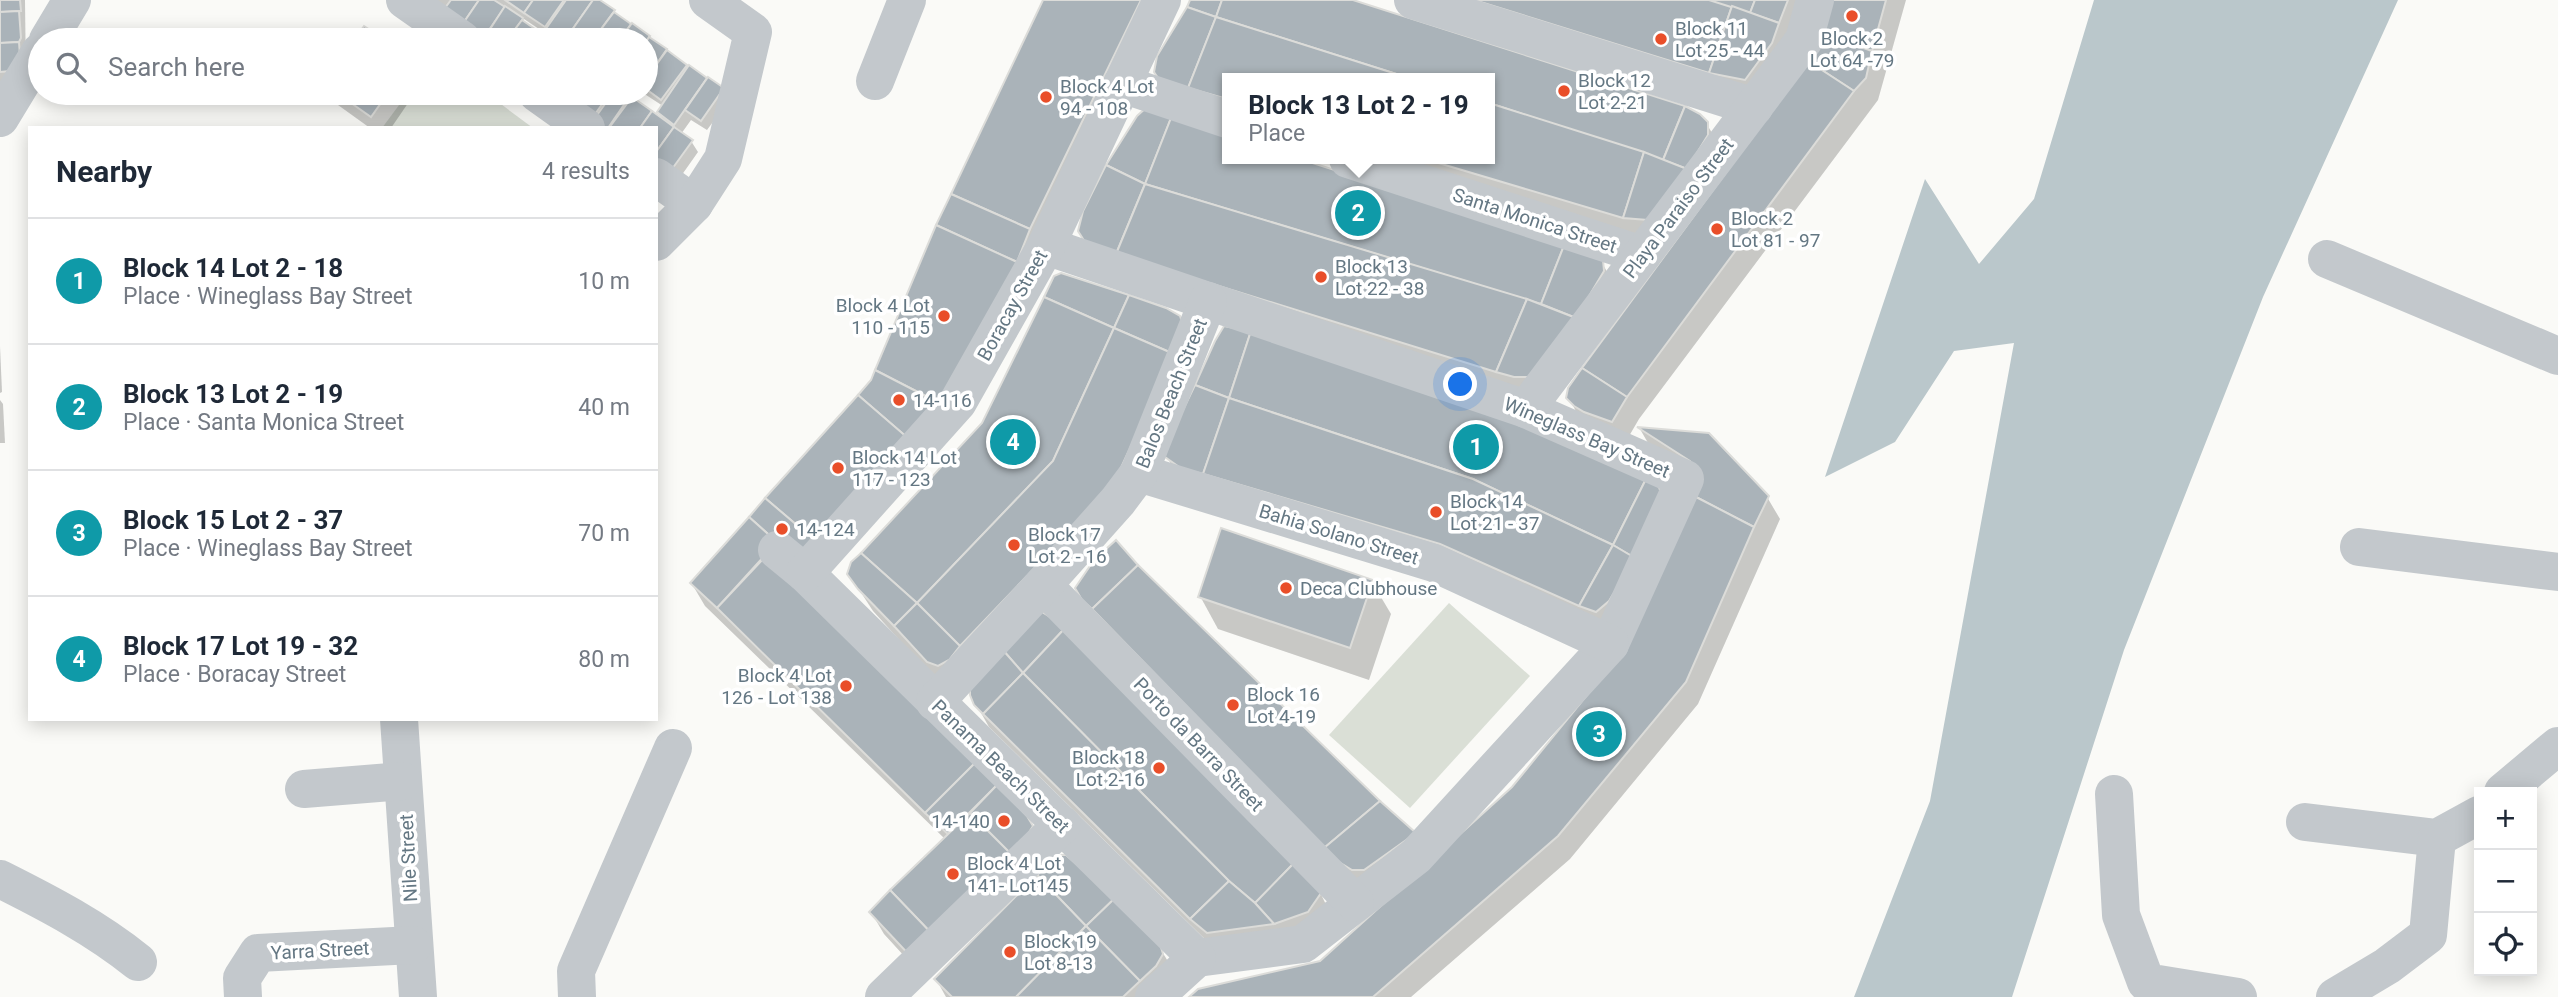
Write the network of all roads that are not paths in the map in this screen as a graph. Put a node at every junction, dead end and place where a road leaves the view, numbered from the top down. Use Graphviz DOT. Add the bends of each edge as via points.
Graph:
graph roads {
  1 [pos="72,0"];
  2 [pos="405,0"];
  3 [pos="708,0"];
  4 [pos="907,0"];
  5 [pos="1162,0"];
  6 [pos="1413,0"];
  7 [pos="1815,0"];
  8 [pos="55,28"];
  9 [pos="445,28"];
  10 [pos="28,72"];
  11 [pos="875,81"];
  12 [pos="1122,85"];
  13 [pos="554,105"];
  14 [pos="1754,107"];
  15 [pos="1222,117"];
  16 [pos="0,118"];
  17 [pos="583,126"];
  18 [pos="1363,164"];
  19 [pos="658,178"];
  20 [pos="694,204"];
  21 [pos="658,240"];
  22 [pos="1046,246"];
  23 [pos="1642,255"];
  24 [pos="2327,259"];
  25 [pos="1208,301"];
  26 [pos="2558,356"];
  27 [pos="1527,410"];
  28 [pos="1139,473"];
  29 [pos="2359,547"];
  30 [pos="791,562"];
  31 [pos="2558,572"];
  32 [pos="1043,585"];
  33 [pos="1610,644"];
  34 [pos="935,702"];
  35 [pos="399,721"];
  36 [pos="2558,747"];
  37 [pos="673,748"];
  38 [pos="403,781"];
  39 [pos="2509,787"];
  40 [pos="303,789"];
  41 [pos="2114,794"];
  42 [pos="2474,818"];
  43 [pos="2305,822"];
  44 [pos="1062,825"];
  45 [pos="2437,838"];
  46 [pos="0,879"];
  47 [pos="1356,903"];
  48 [pos="413,945"];
  49 [pos="1197,958"];
  50 [pos="138,962"];
  51 [pos="242,988"];
  52 [pos="418,997"];
  53 [pos="577,997"];
  54 [pos="884,997"];
  55 [pos="1154,997"];
  56 [pos="2238,997"];
  57 [pos="2335,997"];
  1 -- 8 [label="street"];
  2 -- 9 [label="street"];
  3 -- 20 [label="street" via="753,32 723,159"];
  4 -- 11 [label="street"];
  5 -- 12 [label="street, Boracay Street"];
  6 -- 14 [label="street"];
  7 -- 14 [label="street, Playa Paraiso Street" via="1804,40"];
  10 -- 16 [label="street"];
  12 -- 15 [label="street"];
  12 -- 22 [label="street, Boracay Street"];
  13 -- 17 [label="street"];
  14 -- 23 [label="street, Playa Paraiso Street"];
  18 -- 23 [label="street, Santa Monica Street"];
  19 -- 20 [label="street"];
  20 -- 21 [label="street"];
  22 -- 25 [label="street, Wineglass Bay Street"];
  22 -- 30 [label="street, Boracay Street" via="958,402"];
  23 -- 27 [label="street, Playa Paraiso Street"];
  24 -- 26 [label="street"];
  25 -- 27 [label="street, Wineglass Bay Street"];
  25 -- 28 [label="street, Balos Beach Street"];
  27 -- 33 [label="street, Wineglass Bay Street" via="1685,479"];
  28 -- 32 [label="street, Balos Beach Street"];
  28 -- 33 [label="street, Bahia Solano Street" via="1434,563"];
  29 -- 31 [label="street"];
  30 -- 34 [label="street, Panama Beach Street"];
  32 -- 34 [label="street, Balos Beach Street"];
  32 -- 47 [label="street, Porto da Barra Street"];
  33 -- 47 [label="street, Wineglass Bay Street" via="1416,856"];
  34 -- 44 [label="street, Panama Beach Street"];
  35 -- 38 [label="street, Nile Street"];
  36 -- 39 [label="street"];
  37 -- 53 [label="street" via="576,971"];
  38 -- 40 [label="street"];
  38 -- 48 [label="street, Nile Street"];
  41 -- 56 [label="street" via="2120,915 2146,982"];
  42 -- 45 [label="street"];
  43 -- 45 [label="street"];
  44 -- 49 [label="street, Panama Beach Street"];
  44 -- 54 [label="street"];
  45 -- 57 [label="street" via="2428,935"];
  46 -- 50 [label="street" via="54,906"];
  47 -- 49 [label="street, Wineglass Bay Street" via="1303,944"];
  48 -- 51 [label="street, Yarra Street" via="258,953"];
  48 -- 52 [label="street, Nile Street"];
  49 -- 55 [label="street"];
}
